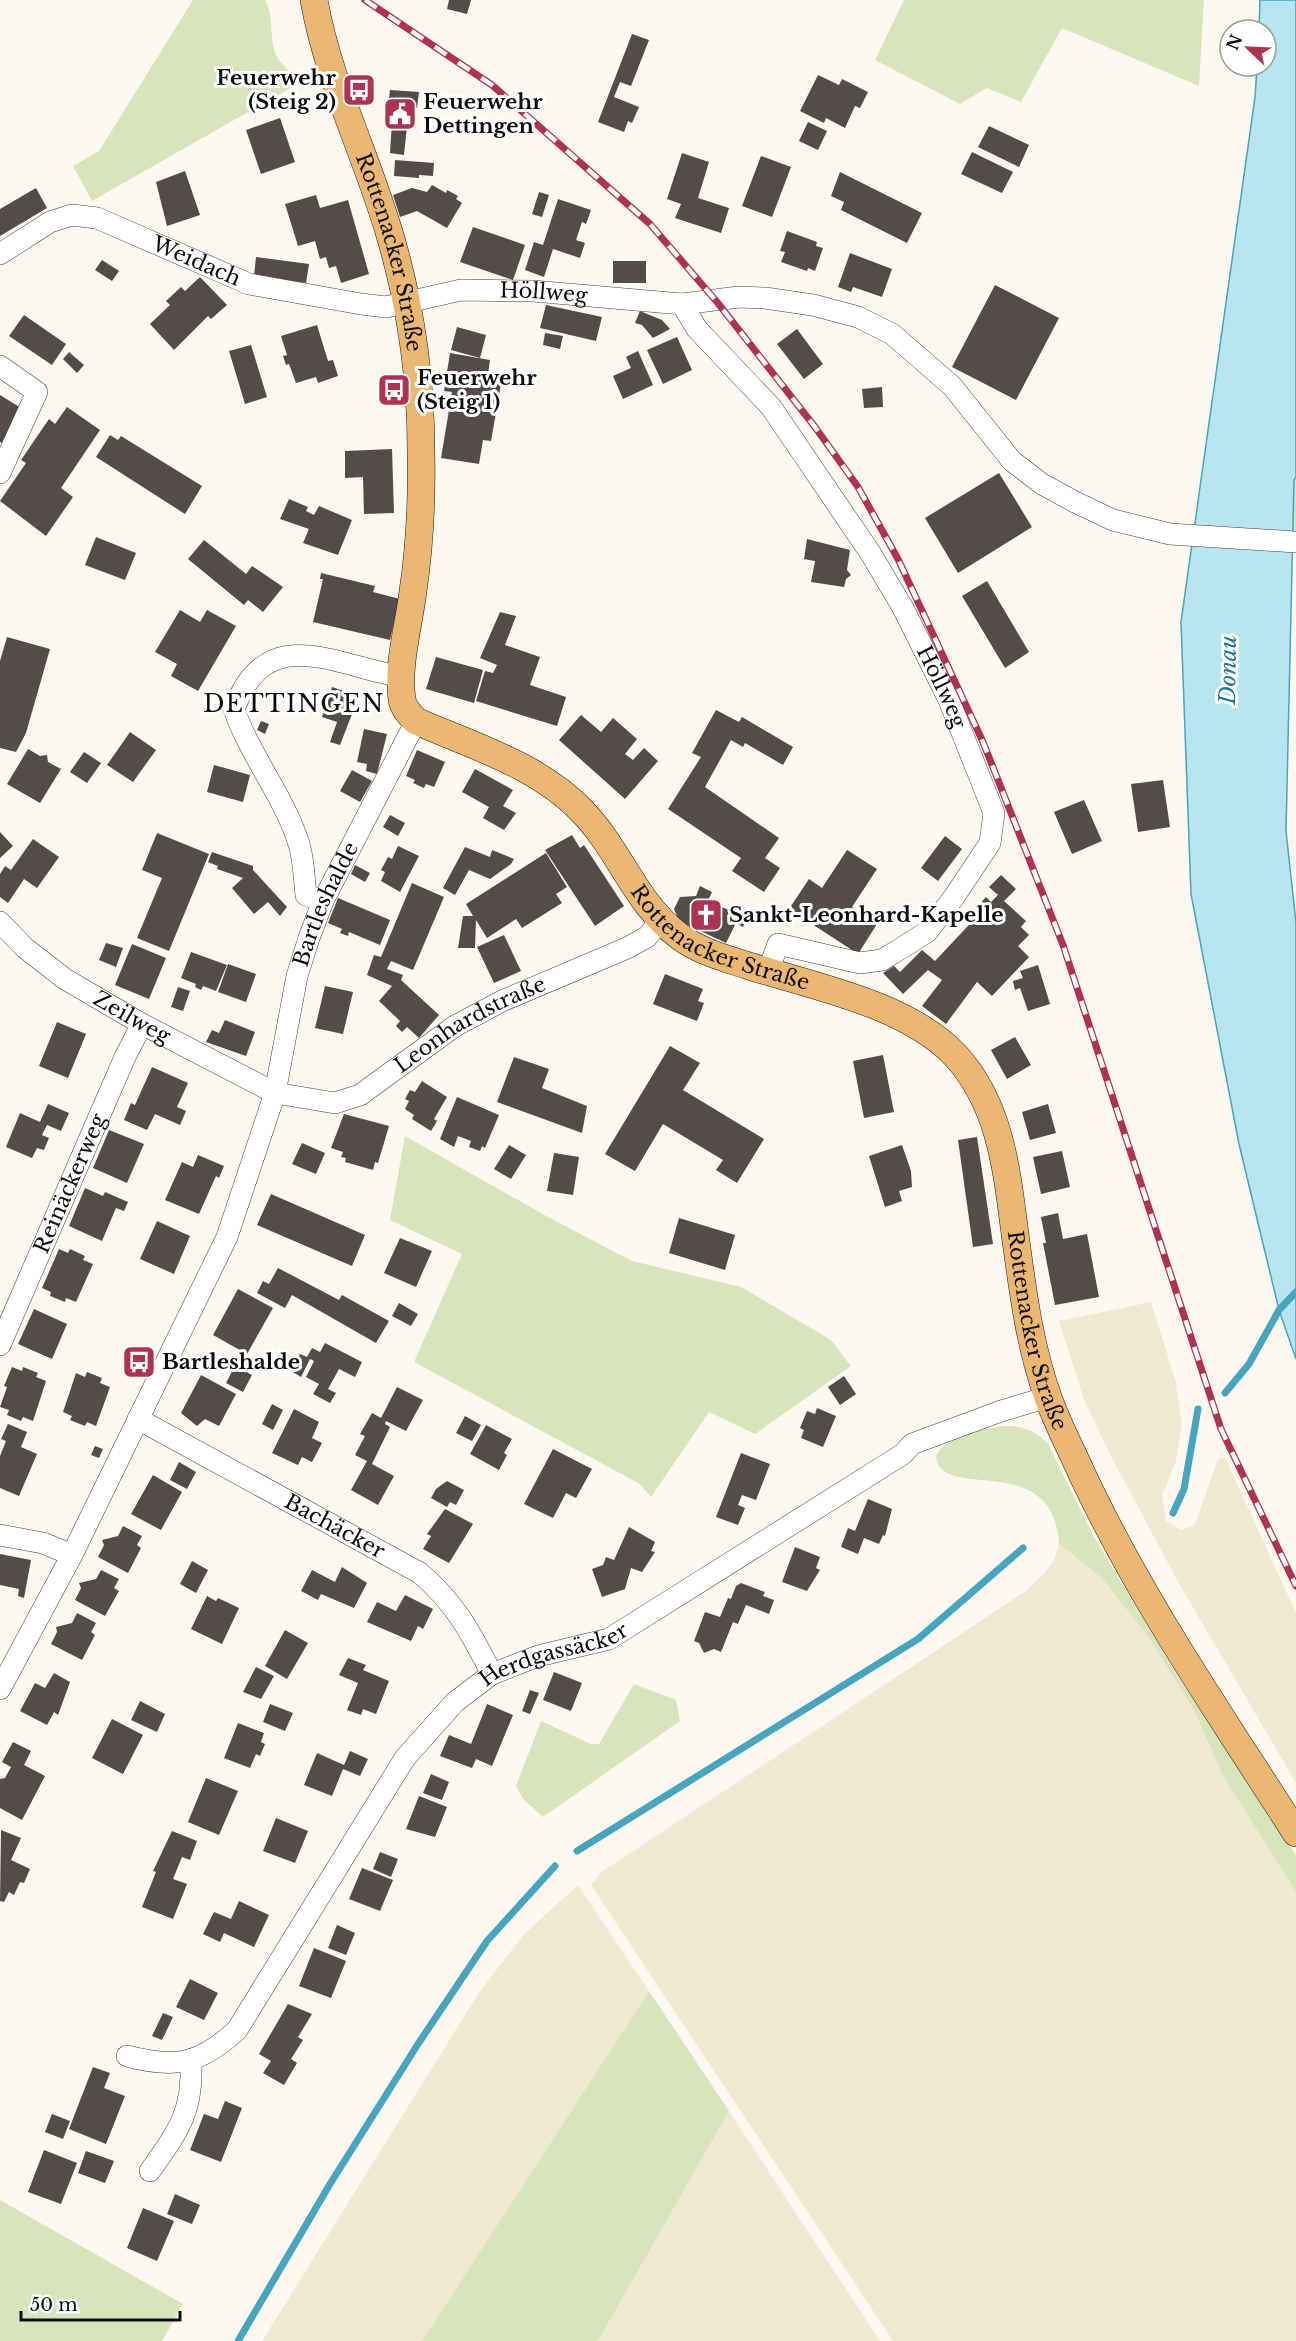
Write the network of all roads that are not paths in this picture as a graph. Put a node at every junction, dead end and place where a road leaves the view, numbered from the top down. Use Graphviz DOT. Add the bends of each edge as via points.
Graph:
graph roads {
  1 [pos="314,0"];
  2 [pos="0,254"];
  3 [pos="406,303"];
  4 [pos="682,304"];
  5 [pos="0,366"];
  6 [pos="0,472"];
  7 [pos="1296,542"];
  8 [pos="402,677"];
  9 [pos="416,721"];
  10 [pos="323,901"];
  11 [pos="661,920"];
  12 [pos="0,922"];
  13 [pos="768,972"];
  14 [pos="142,1024"];
  15 [pos="275,1093"];
  16 [pos="0,1345"];
  17 [pos="1048,1397"];
  18 [pos="138,1419"];
  19 [pos="0,1535"];
  20 [pos="72,1555"];
  21 [pos="492,1674"];
  22 [pos="0,1689"];
  23 [pos="1296,1833"];
  24 [pos="127,2056"];
  25 [pos="191,2062"];
  26 [pos="150,2171"];
  1 -- 3 [label="main road, Rottenacker Straße" via="320,36 389,232"];
  2 -- 3 [label="street, Weidach" via="50,222 72,215 97,218 249,284 361,304 386,307"];
  3 -- 4 [label="street, Höllweg" via="461,290 533,291"];
  3 -- 8 [label="main road, Rottenacker Straße" via="422,450 419,548"];
  4 -- 7 [label="street, Höllweg" via="765,298 858,317 892,334 952,386 1012,461 1042,484 1113,520 1170,534"];
  4 -- 13 [label="street, Höllweg" via="696,328 771,408 871,554 949,700 994,813 990,843 927,932 882,960 860,963 778,944"];
  5 -- 6 [label="street" via="37,392"];
  8 -- 9 [label="main road, Rottenacker Straße" via="402,701"];
  8 -- 10 [label="street" via="301,653 275,658 256,670 241,689 234,709 242,733 281,801 300,845 306,895"];
  9 -- 10 [label="street, Bartleshalde"];
  9 -- 11 [label="main road, Rottenacker Straße" via="526,769 553,785 583,811 645,905"];
  10 -- 15 [label="street, Bartleshalde" via="297,976"];
  11 -- 13 [label="main road, Rottenacker Straße" via="681,938 707,952"];
  11 -- 15 [label="street, Leonhardstraße" via="647,937 627,948 502,1001 455,1026 360,1095 335,1103"];
  12 -- 14 [label="street, Zeilweg" via="25,948 65,979"];
  13 -- 17 [label="main road, Rottenacker Straße" via="850,996 919,1027 957,1058 988,1103 1002,1146 1032,1340"];
  14 -- 15 [label="street, Zeilweg"];
  14 -- 16 [label="street, Reinäckerweg"];
  15 -- 18 [label="street, Bartleshalde" via="227,1238"];
  17 -- 21 [label="street, Herdgassäcker" via="912,1444 903,1454 609,1639 538,1656"];
  17 -- 23 [label="main road, Rottenacker Straße" via="1125,1559"];
  18 -- 20 [label="street, Bartleshalde"];
  18 -- 21 [label="street, Bachäcker" via="420,1573 461,1615"];
  19 -- 20 [label="street" via="43,1543"];
  20 -- 22 [label="street, Bartleshalde"];
  21 -- 25 [label="street, Herdgassäcker" via="455,1702 405,1758 237,2030"];
  24 -- 25 [label="street, Herdgassäcker" via="151,2063"];
  25 -- 26 [label="street" via="189,2106"];
}
